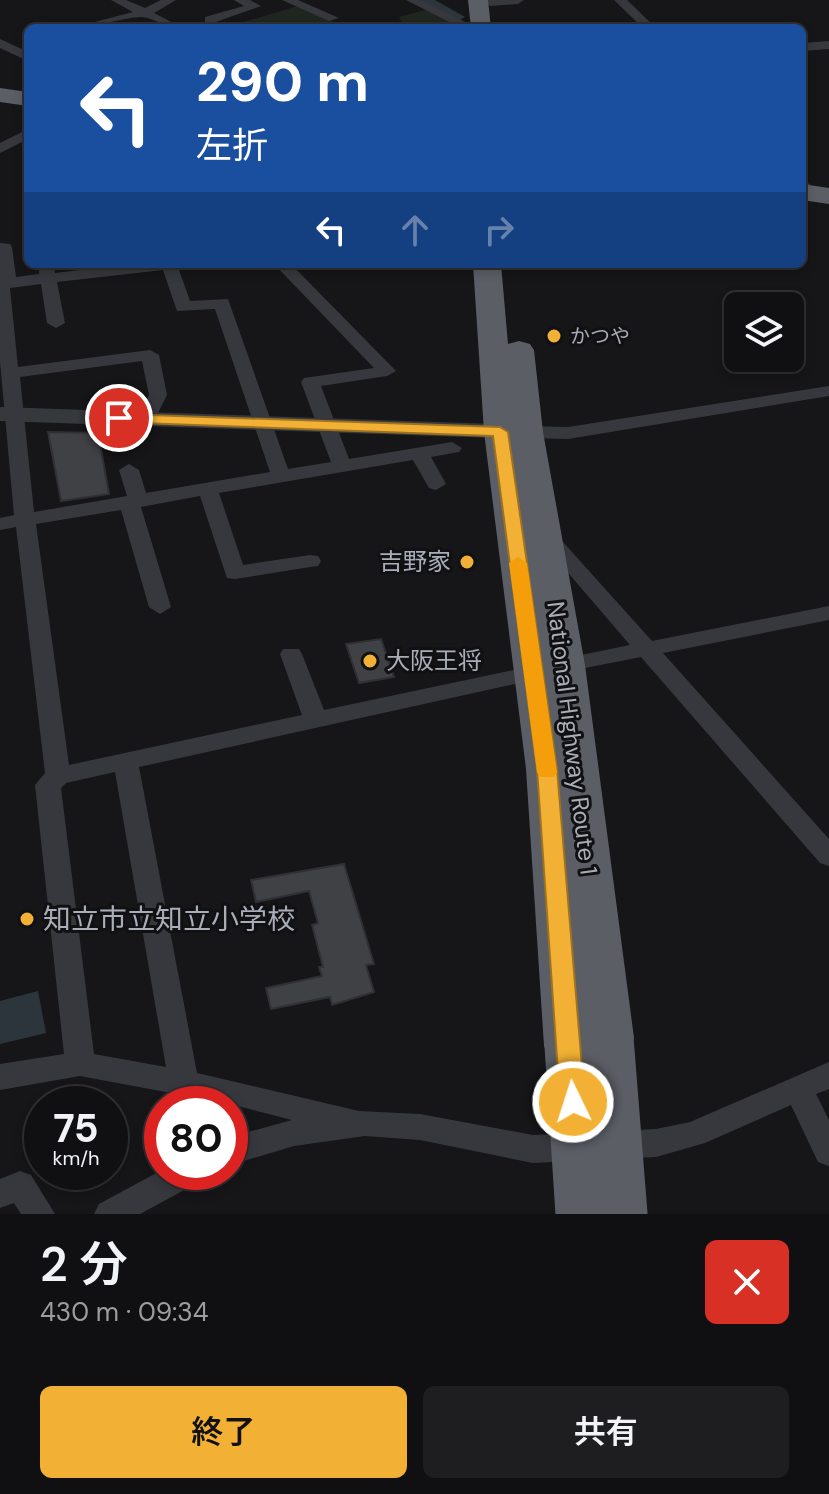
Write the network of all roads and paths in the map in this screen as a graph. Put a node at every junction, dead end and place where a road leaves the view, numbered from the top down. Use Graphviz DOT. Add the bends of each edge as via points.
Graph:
graph roads {
  1 [pos="117,0"];
  2 [pos="170,0"];
  3 [pos="240,0"];
  4 [pos="288,0"];
  5 [pos="412,0"];
  6 [pos="461,0"];
  7 [pos="518,0"];
  8 [pos="620,0"];
  9 [pos="484,1"];
  10 [pos="145,13"];
  11 [pos="333,18"];
  12 [pos="209,20"];
  13 [pos="96,24"];
  14 [pos="168,24"];
  15 [pos="463,24"];
  16 [pos="468,24"];
  17 [pos="471,24"];
  18 [pos="646,24"];
  19 [pos="24,38"];
  20 [pos="0,43"];
  21 [pos="829,45"];
  22 [pos="806,47"];
  23 [pos="24,55"];
  24 [pos="0,92"];
  25 [pos="24,101"];
  26 [pos="24,102"];
  27 [pos="0,104"];
  28 [pos="24,134"];
  29 [pos="24,135"];
  30 [pos="0,138"];
  31 [pos="0,149"];
  32 [pos="811,197"];
  33 [pos="829,213"];
  34 [pos="4,247"];
  35 [pos="100,268"];
  36 [pos="172,268"];
  37 [pos="286,268"];
  38 [pos="488,268"];
  39 [pos="511,268"];
  40 [pos="47,271"];
  41 [pos="3,284"];
  42 [pos="56,323"];
  43 [pos="12,373"];
  44 [pos="829,391"];
  45 [pos="7,414"];
  46 [pos="146,419"];
  47 [pos="263,424"];
  48 [pos="325,426"];
  49 [pos="513,432"];
  50 [pos="452,448"];
  51 [pos="419,453"];
  52 [pos="342,466"];
  53 [pos="129,470"];
  54 [pos="281,477"];
  55 [pos="436,484"];
  56 [pos="208,489"];
  57 [pos="134,501"];
  58 [pos="13,521"];
  59 [pos="544,532"];
  60 [pos="310,561"];
  61 [pos="160,607"];
  62 [pos="829,613"];
  63 [pos="648,649"];
  64 [pos="291,654"];
  65 [pos="549,669"];
  66 [pos="316,721"];
  67 [pos="126,763"];
  68 [pos="58,776"];
  69 [pos="829,856"];
  70 [pos="589,1042"];
  71 [pos="80,1064"];
  72 [pos="829,1075"];
  73 [pos="0,1077"];
  74 [pos="184,1083"];
  75 [pos="799,1090"];
  76 [pos="365,1123"];
  77 [pos="248,1146"];
  78 [pos="829,1152"];
  79 [pos="155,1190"];
  80 [pos="0,1194"];
  81 [pos="39,1214"];
  82 [pos="110,1214"];
  83 [pos="580,1214"];
  84 [pos="623,1214"];
  1 -- 10 [label="street"];
  2 -- 10 [label="street"];
  3 -- 12 [label="street" via="260,4"];
  4 -- 11 [label="street"];
  5 -- 15 [label="street"];
  6 -- 16 [label="highway"];
  7 -- 9 [label="street"];
  8 -- 18 [label="street"];
  9 -- 17 [label="highway"];
  10 -- 13 [label="street"];
  10 -- 14 [label="street"];
  19 -- 20 [label="street"];
  20 -- 23 [label="street"];
  21 -- 22 [label="street"];
  24 -- 25 [label="highway"];
  26 -- 27 [label="highway"];
  28 -- 30 [label="street"];
  29 -- 31 [label="street"];
  32 -- 33 [label="highway"];
  34 -- 41 [label="street"];
  35 -- 40 [label="street"];
  36 -- 47 [label="street" via="183,307 222,303"];
  37 -- 48 [label="street" via="387,371 310,382"];
  38 -- 49 [label="highway, National Highway Route 1"];
  39 -- 49 [label="highway, National Highway Route 1"];
  40 -- 41 [label="street"];
  40 -- 42 [label="street"];
  41 -- 43 [label="street"];
  43 -- 45 [label="street"];
  43 -- 46 [label="street" via="150,355 158,395"];
  44 -- 49 [label="street" via="568,433"];
  45 -- 46 [label="street"];
  45 -- 58 [label="street"];
  46 -- 47 [label="street"];
  47 -- 48 [label="street"];
  47 -- 54 [label="street"];
  48 -- 49 [label="street"];
  48 -- 52 [label="street"];
  49 -- 59 [label="highway, National Highway Route 1"];
  49 -- 65 [label="highway, National Highway Route 1"];
  50 -- 51 [label="street"];
  51 -- 52 [label="street"];
  51 -- 55 [label="street"];
  52 -- 54 [label="street"];
  53 -- 57 [label="street"];
  54 -- 56 [label="street"];
  56 -- 57 [label="street"];
  56 -- 60 [label="street" via="235,573"];
  57 -- 58 [label="street"];
  57 -- 61 [label="street"];
  58 -- 68 [label="street"];
  59 -- 63 [label="street"];
  59 -- 65 [label="highway, National Highway Route 1"];
  62 -- 63 [label="street"];
  63 -- 65 [label="street"];
  63 -- 69 [label="street"];
  64 -- 66 [label="street"];
  65 -- 66 [label="street"];
  65 -- 70 [label="highway, National Highway Route 1" via="547,769"];
  66 -- 67 [label="street"];
  67 -- 68 [label="street"];
  67 -- 74 [label="street"];
  68 -- 71 [label="street" via="48,785"];
  70 -- 83 [label="highway, National Highway Route 1, bridge"];
  70 -- 84 [label="highway, National Highway Route 1, bridge"];
  71 -- 73 [label="street"];
  71 -- 74 [label="street"];
  72 -- 75 [label="street"];
  74 -- 76 [label="street"];
  75 -- 76 [label="street" via="694,1134 656,1143 533,1149 420,1127"];
  75 -- 78 [label="street"];
  76 -- 77 [label="street"];
  79 -- 82 [label="street"];
  80 -- 81 [label="street" via="20,1185"];
}
